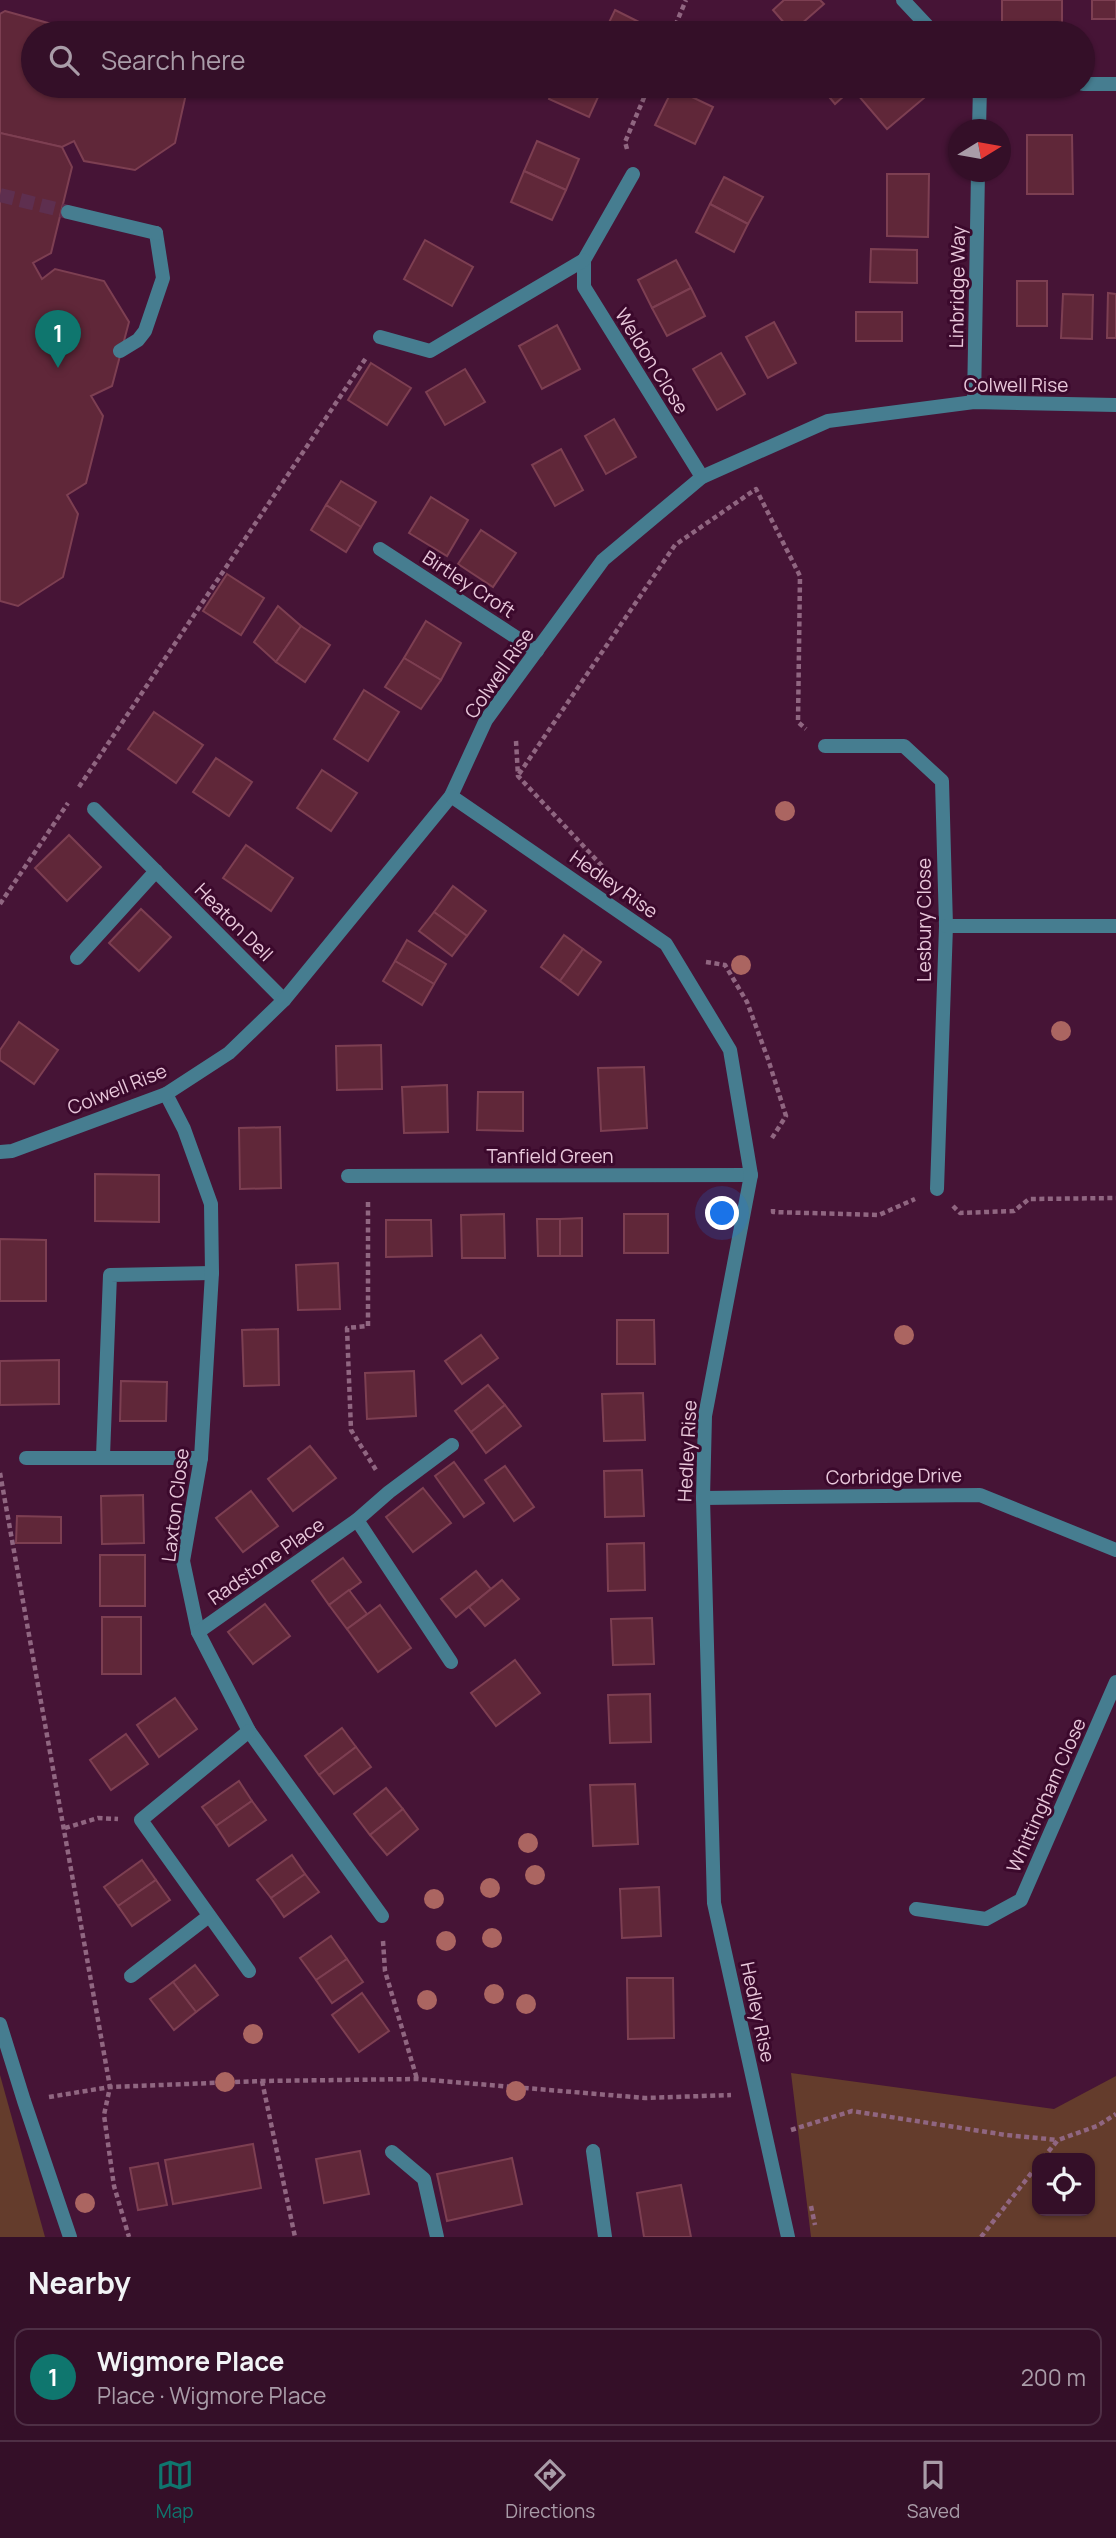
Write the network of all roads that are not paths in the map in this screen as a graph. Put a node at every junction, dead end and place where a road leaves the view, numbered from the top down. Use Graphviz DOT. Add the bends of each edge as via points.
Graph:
graph roads {
  1 [pos="903,0"];
  2 [pos="922,21"];
  3 [pos="1095,84"];
  4 [pos="1116,84"];
  5 [pos="980,98"];
  6 [pos="979,119"];
  7 [pos="633,174"];
  8 [pos="978,182"];
  9 [pos="68,212"];
  10 [pos="584,260"];
  11 [pos="380,337"];
  12 [pos="120,351"];
  13 [pos="974,402"];
  14 [pos="1116,405"];
  15 [pos="702,477"];
  16 [pos="380,549"];
  17 [pos="537,651"];
  18 [pos="825,746"];
  19 [pos="451,796"];
  20 [pos="94,808"];
  21 [pos="156,871"];
  22 [pos="946,926"];
  23 [pos="1116,926"];
  24 [pos="77,958"];
  25 [pos="284,1000"];
  26 [pos="166,1094"];
  27 [pos="6,1152"];
  28 [pos="0,1164"];
  29 [pos="751,1175"];
  30 [pos="348,1176"];
  31 [pos="937,1189"];
  32 [pos="212,1272"];
  33 [pos="453,1445"];
  34 [pos="103,1456"];
  35 [pos="26,1458"];
  36 [pos="201,1458"];
  37 [pos="703,1498"];
  38 [pos="357,1520"];
  39 [pos="1116,1550"];
  40 [pos="198,1632"];
  41 [pos="452,1662"];
  42 [pos="1116,1682"];
  43 [pos="249,1731"];
  44 [pos="916,1909"];
  45 [pos="209,1916"];
  46 [pos="382,1916"];
  47 [pos="248,1971"];
  48 [pos="131,1976"];
  49 [pos="0,2024"];
  50 [pos="593,2151"];
  51 [pos="392,2152"];
  52 [pos="71,2237"];
  53 [pos="437,2237"];
  54 [pos="604,2237"];
  55 [pos="788,2237"];
  1 -- 2 [label="street"];
  3 -- 4 [label="street"];
  5 -- 6 [label="street"];
  7 -- 10 [label="street"];
  8 -- 13 [label="street, Linbridge Way"];
  9 -- 12 [label="street" via="156,233 163,278 145,331"];
  10 -- 11 [label="street" via="430,351"];
  10 -- 15 [label="street, Weldon Close" via="584,287"];
  13 -- 14 [label="street, Colwell Rise"];
  13 -- 15 [label="street, Colwell Rise" via="828,421"];
  15 -- 17 [label="street, Colwell Rise" via="603,560"];
  16 -- 17 [label="street, Birtley Croft"];
  17 -- 19 [label="street, Colwell Rise" via="486,720"];
  18 -- 22 [label="street, Lesbury Close" via="904,746 942,780"];
  19 -- 25 [label="street, Colwell Rise"];
  19 -- 29 [label="street, Hedley Rise" via="666,944 730,1050"];
  20 -- 21 [label="street, Heaton Dell"];
  21 -- 24 [label="street"];
  21 -- 25 [label="street, Heaton Dell"];
  22 -- 23 [label="street"];
  22 -- 31 [label="street, Lesbury Close"];
  25 -- 26 [label="street, Colwell Rise" via="229,1053"];
  26 -- 27 [label="street, Colwell Rise"];
  26 -- 32 [label="street, Laxton Close" via="211,1204"];
  27 -- 28 [label="street, Colwell Rise"];
  29 -- 30 [label="street, Tanfield Green"];
  29 -- 37 [label="street, Hedley Rise" via="705,1416"];
  32 -- 34 [label="street" via="110,1275"];
  32 -- 36 [label="street, Laxton Close"];
  33 -- 38 [label="street, Radstone Place"];
  34 -- 35 [label="street"];
  34 -- 36 [label="street"];
  36 -- 40 [label="street, Laxton Close" via="183,1561"];
  37 -- 39 [label="street, Corbridge Drive" via="981,1494"];
  37 -- 55 [label="street, Hedley Rise" via="715,1903"];
  38 -- 40 [label="street, Radstone Place"];
  38 -- 41 [label="street"];
  40 -- 43 [label="street, Laxton Close"];
  42 -- 44 [label="street, Whittingham Close" via="1021,1900 986,1919"];
  43 -- 45 [label="street" via="141,1820"];
  43 -- 46 [label="street, Laxton Close"];
  45 -- 47 [label="street"];
  45 -- 48 [label="street"];
  49 -- 52 [label="street"];
  50 -- 54 [label="street"];
  51 -- 53 [label="street" via="424,2179"];
}
